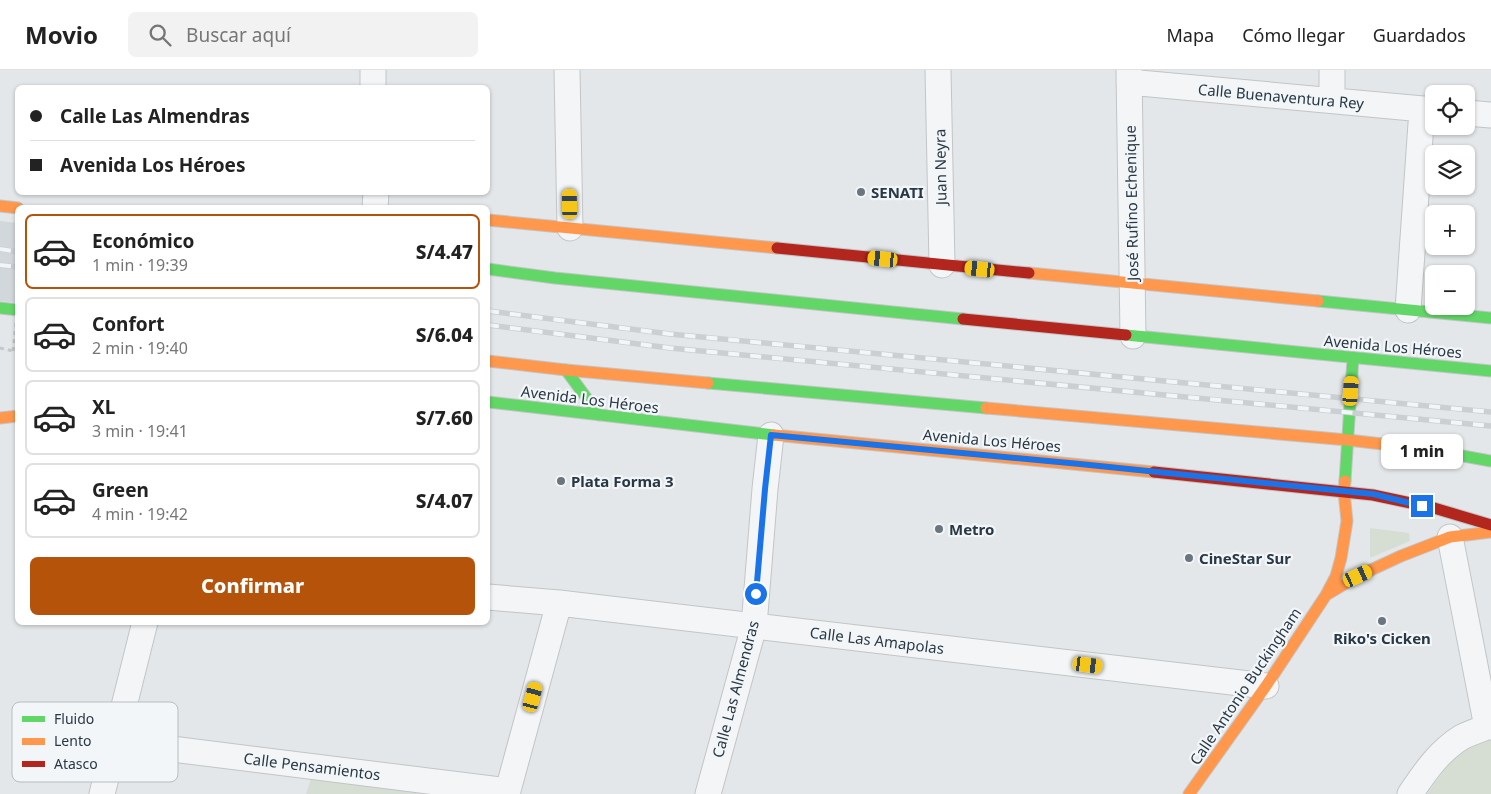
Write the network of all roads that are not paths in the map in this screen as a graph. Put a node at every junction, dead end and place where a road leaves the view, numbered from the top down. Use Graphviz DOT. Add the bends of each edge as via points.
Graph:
graph roads {
  1 [pos="373,70"];
  2 [pos="567,70"];
  3 [pos="938,70"];
  4 [pos="1332,70"];
  5 [pos="1129,76"];
  6 [pos="373,85"];
  7 [pos="1332,100"];
  8 [pos="1425,109"];
  9 [pos="1475,114"];
  10 [pos="1491,115"];
  11 [pos="1425,135"];
  12 [pos="0,206"];
  13 [pos="15,208"];
  14 [pos="490,220"];
  15 [pos="570,228"];
  16 [pos="942,265"];
  17 [pos="490,269"];
  18 [pos="1132,284"];
  19 [pos="0,308"];
  20 [pos="15,310"];
  21 [pos="1408,310"];
  22 [pos="1491,318"];
  23 [pos="1133,336"];
  24 [pos="1353,358"];
  25 [pos="490,361"];
  26 [pos="566,370"];
  27 [pos="1491,370"];
  28 [pos="490,402"];
  29 [pos="600,415"];
  30 [pos="15,416"];
  31 [pos="0,418"];
  32 [pos="771,435"];
  33 [pos="1348,440"];
  34 [pos="1491,461"];
  35 [pos="1344,492"];
  36 [pos="1491,525"];
  37 [pos="1491,532"];
  38 [pos="1450,537"];
  39 [pos="1326,595"];
  40 [pos="490,597"];
  41 [pos="558,603"];
  42 [pos="144,625"];
  43 [pos="754,626"];
  44 [pos="1266,686"];
  45 [pos="126,702"];
  46 [pos="1489,727"];
  47 [pos="178,750"];
  48 [pos="507,792"];
  49 [pos="708,794"];
  50 [pos="1189,794"];
  51 [pos="1410,794"];
  1 -- 6 [label="street"];
  2 -- 15 [label="street"];
  3 -- 16 [label="street, Juan Neyra"];
  4 -- 7 [label="street"];
  5 -- 7 [label="street, Calle Buenaventura Rey"];
  5 -- 18 [label="street, José Rufino Echenique"];
  7 -- 8 [label="street, Calle Buenaventura Rey"];
  9 -- 10 [label="street"];
  11 -- 21 [label="street"];
  12 -- 13 [label="main road"];
  14 -- 15 [label="main road"];
  15 -- 16 [label="main road"];
  16 -- 18 [label="main road"];
  17 -- 23 [label="main road, Avenida Los Héroes"];
  18 -- 21 [label="main road"];
  18 -- 23 [label="street, José Rufino Echenique"];
  19 -- 20 [label="main road"];
  21 -- 22 [label="main road"];
  23 -- 24 [label="main road, Avenida Los Héroes"];
  24 -- 27 [label="main road, Avenida Los Héroes"];
  24 -- 33 [label="main road, Calle Antonio Buckingham"];
  25 -- 26 [label="main road, Avenida Los Héroes"];
  26 -- 29 [label="main road"];
  26 -- 33 [label="main road, Avenida Los Héroes"];
  28 -- 29 [label="main road, Avenida Los Héroes"];
  29 -- 32 [label="main road, Avenida Los Héroes"];
  30 -- 31 [label="main road"];
  32 -- 35 [label="main road, Avenida Los Héroes"];
  32 -- 43 [label="street, Calle Las Almendras"];
  33 -- 34 [label="main road, Avenida Los Héroes"];
  33 -- 35 [label="main road, Calle Antonio Buckingham"];
  35 -- 36 [label="main road, Avenida Los Héroes" via="1373,494"];
  35 -- 39 [label="main road, Calle Antonio Buckingham" via="1347,521 1341,558"];
  37 -- 38 [label="main road, Calle Antonio Buckingham"];
  38 -- 39 [label="main road, Calle Antonio Buckingham" via="1358,576"];
  38 -- 46 [label="street"];
  39 -- 44 [label="main road, Calle Antonio Buckingham"];
  40 -- 41 [label="street, Calle Las Amapolas"];
  41 -- 43 [label="street, Calle Las Amapolas"];
  41 -- 48 [label="street"];
  42 -- 45 [label="street"];
  43 -- 44 [label="street, Calle Las Amapolas"];
  43 -- 49 [label="street, Calle Las Almendras"];
  44 -- 50 [label="main road, Calle Antonio Buckingham"];
  46 -- 51 [label="street" via="1463,737 1441,753"];
  47 -- 48 [label="street, Calle Pensamientos"];
}
